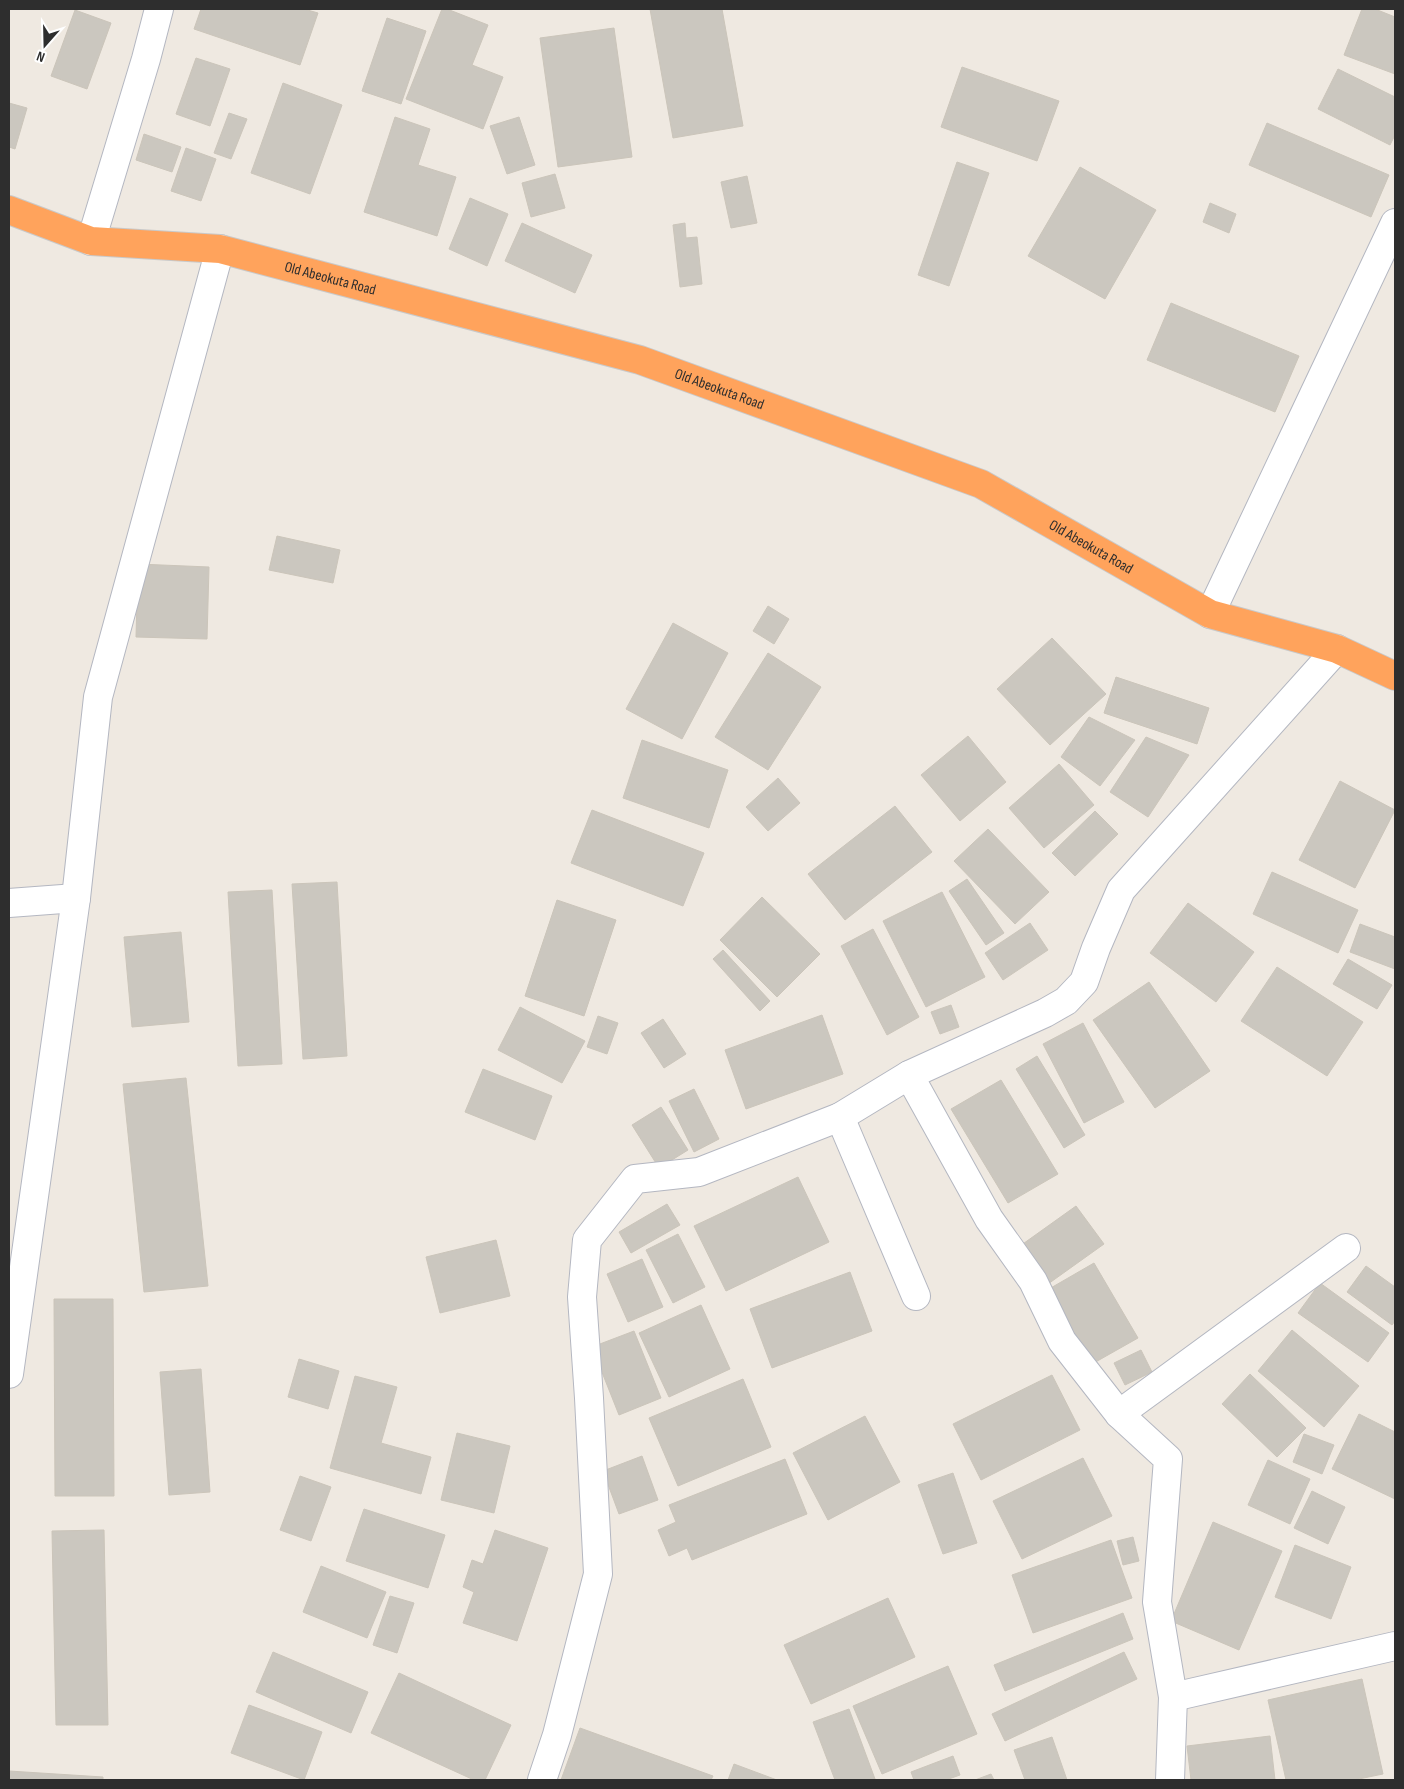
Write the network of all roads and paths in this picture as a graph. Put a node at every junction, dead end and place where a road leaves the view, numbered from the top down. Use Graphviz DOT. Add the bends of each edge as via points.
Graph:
graph roads {
  1 [pos="159,9"];
  2 [pos="9,210"];
  3 [pos="1395,223"];
  4 [pos="91,240"];
  5 [pos="220,249"];
  6 [pos="1210,614"];
  7 [pos="1337,649"];
  8 [pos="1395,676"];
  9 [pos="76,898"];
  10 [pos="9,903"];
  11 [pos="909,1075"];
  12 [pos="840,1117"];
  13 [pos="1346,1248"];
  14 [pos="916,1296"];
  15 [pos="9,1374"];
  16 [pos="1119,1414"];
  17 [pos="1395,1646"];
  18 [pos="1173,1697"];
  19 [pos="542,1780"];
  20 [pos="1170,1780"];
  1 -- 4 [label="street"];
  2 -- 4 [label="highway, Old Abeokuta Road"];
  3 -- 6 [label="street"];
  4 -- 5 [label="highway, Old Abeokuta Road"];
  5 -- 6 [label="highway, Old Abeokuta Road" via="640,360 982,484"];
  5 -- 9 [label="street" via="98,697"];
  6 -- 7 [label="highway, Old Abeokuta Road"];
  7 -- 8 [label="highway, Old Abeokuta Road"];
  7 -- 11 [label="street" via="1121,890 1084,982 1066,1001"];
  9 -- 10 [label="street"];
  9 -- 15 [label="street"];
  11 -- 12 [label="street"];
  11 -- 16 [label="street" via="989,1219 1033,1281 1062,1341"];
  12 -- 14 [label="street"];
  12 -- 19 [label="street" via="700,1172 635,1179 587,1240 582,1298 598,1574 557,1735"];
  13 -- 16 [label="street"];
  16 -- 18 [label="street" via="1168,1459 1157,1602"];
  17 -- 18 [label="street"];
  18 -- 20 [label="street"];
}
